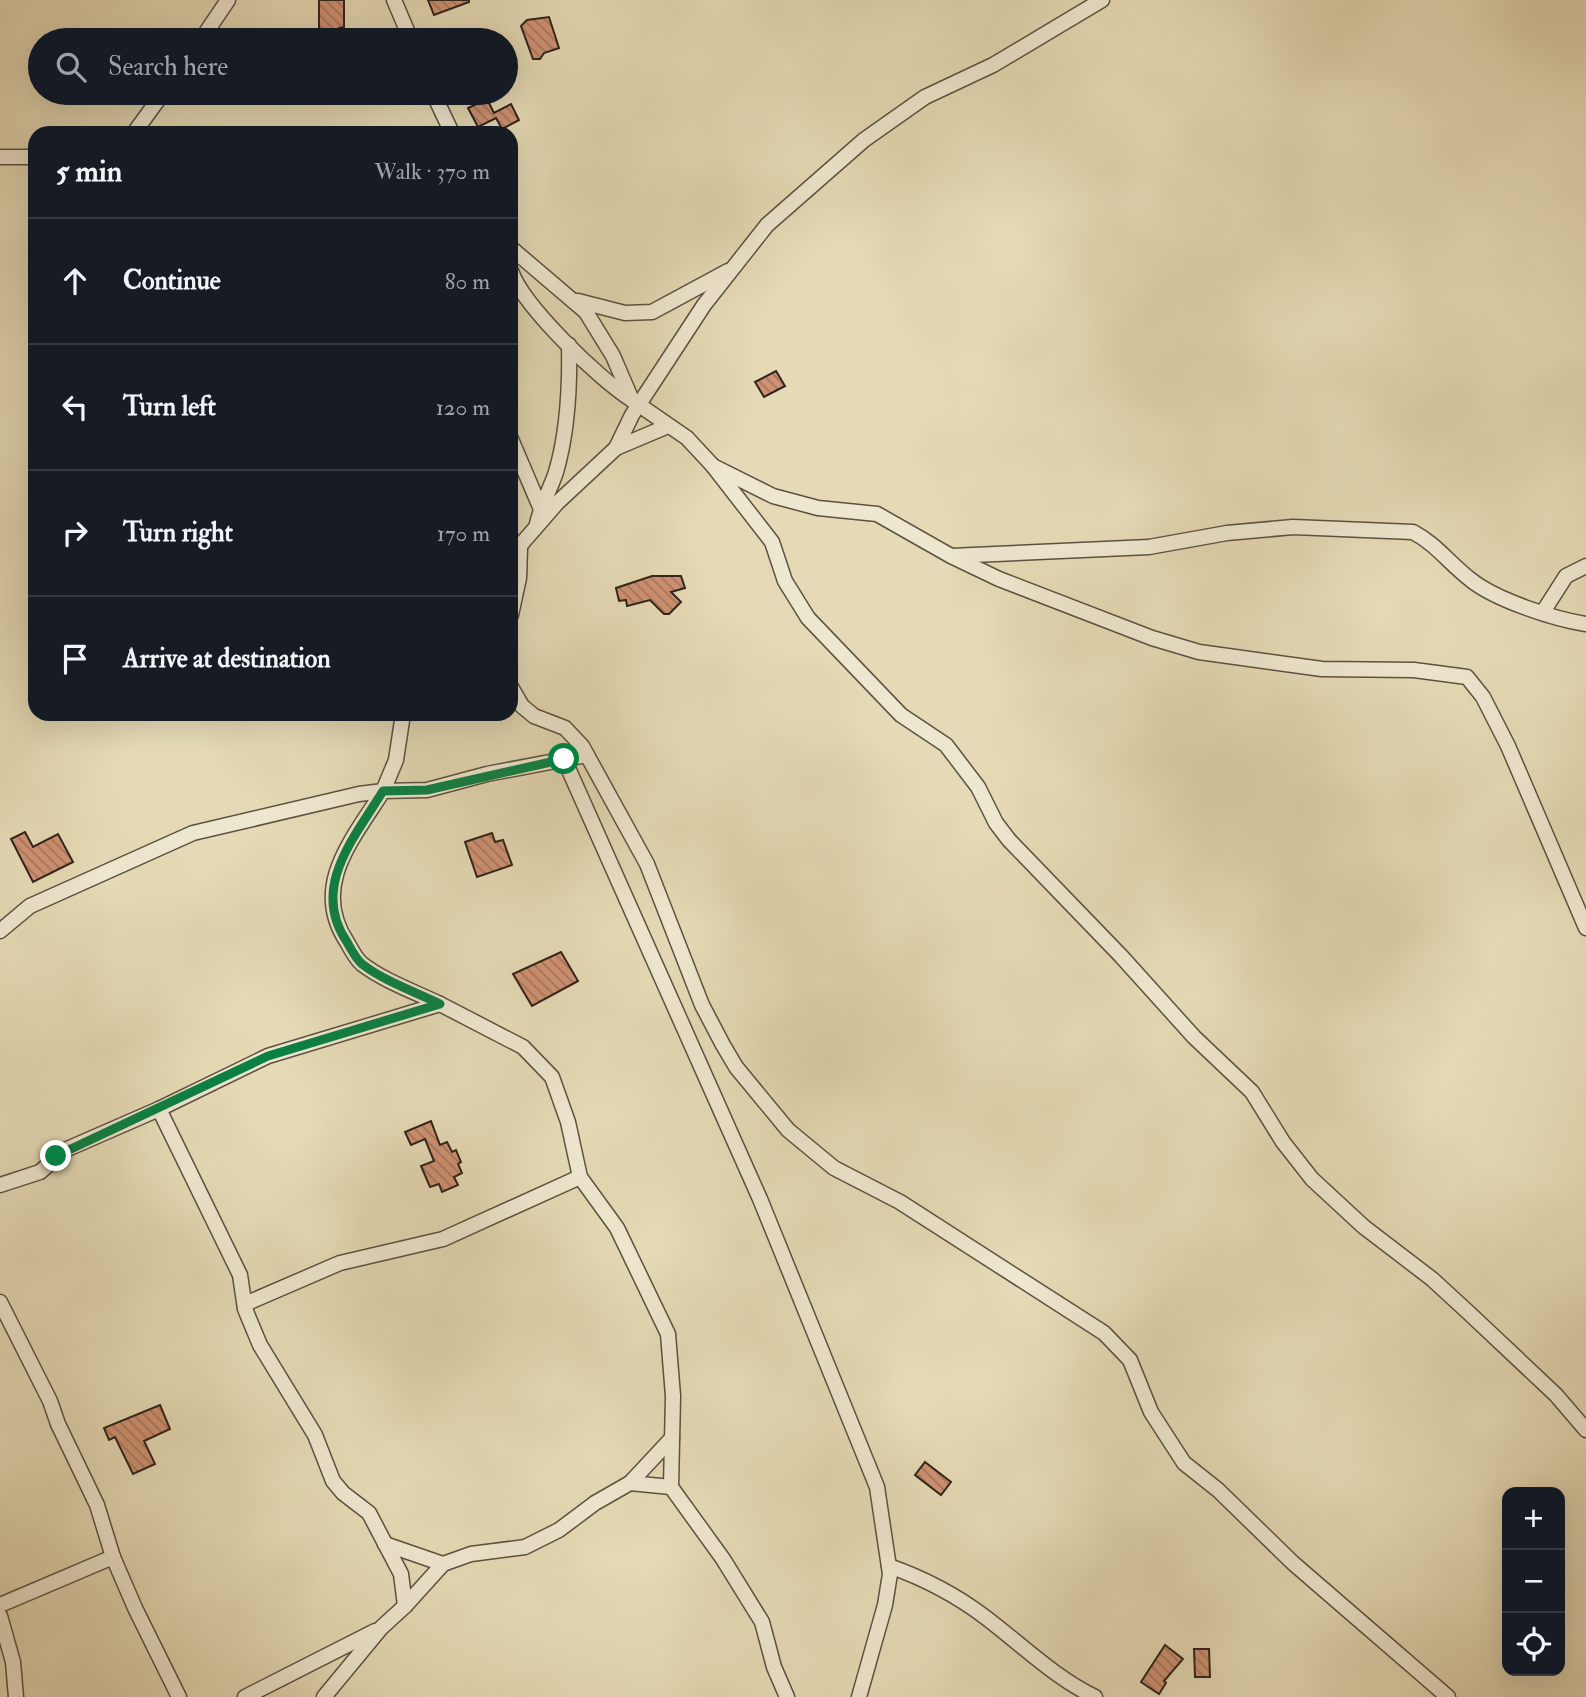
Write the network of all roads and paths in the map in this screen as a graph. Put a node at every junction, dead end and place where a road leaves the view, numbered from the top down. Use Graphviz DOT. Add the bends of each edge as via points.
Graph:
graph roads {
  1 [pos="228,0"];
  2 [pos="394,0"];
  3 [pos="1102,0"];
  4 [pos="209,28"];
  5 [pos="406,28"];
  6 [pos="154,105"];
  7 [pos="439,105"];
  8 [pos="139,126"];
  9 [pos="449,126"];
  10 [pos="0,157"];
  11 [pos="28,157"];
  12 [pos="518,254"];
  13 [pos="733,268"];
  14 [pos="518,283"];
  15 [pos="576,301"];
  16 [pos="569,345"];
  17 [pos="635,403"];
  18 [pos="668,426"];
  19 [pos="616,448"];
  20 [pos="518,455"];
  21 [pos="713,466"];
  22 [pos="540,507"];
  23 [pos="537,525"];
  24 [pos="518,549"];
  25 [pos="951,556"];
  26 [pos="1586,566"];
  27 [pos="1543,612"];
  28 [pos="1586,624"];
  29 [pos="518,699"];
  30 [pos="402,721"];
  31 [pos="587,755"];
  32 [pos="564,759"];
  33 [pos="383,791"];
  34 [pos="1586,928"];
  35 [pos="0,931"];
  36 [pos="440,1004"];
  37 [pos="159,1109"];
  38 [pos="579,1177"];
  39 [pos="0,1185"];
  40 [pos="0,1302"];
  41 [pos="245,1304"];
  42 [pos="1586,1430"];
  43 [pos="672,1438"];
  44 [pos="630,1483"];
  45 [pos="671,1487"];
  46 [pos="385,1544"];
  47 [pos="113,1557"];
  48 [pos="443,1564"];
  49 [pos="889,1566"];
  50 [pos="0,1605"];
  51 [pos="405,1606"];
  52 [pos="0,1616"];
  53 [pos="380,1628"];
  54 [pos="13,1662"];
  55 [pos="16,1697"];
  56 [pos="24,1697"];
  57 [pos="179,1697"];
  58 [pos="245,1697"];
  59 [pos="324,1697"];
  60 [pos="787,1697"];
  61 [pos="859,1697"];
  62 [pos="1096,1697"];
  63 [pos="1448,1697"];
  1 -- 4 [label="street"];
  2 -- 5 [label="street"];
  3 -- 13 [label="street" via="993,65 925,97 864,139 768,225"];
  6 -- 8 [label="street"];
  7 -- 9 [label="street"];
  10 -- 11 [label="street"];
  12 -- 15 [label="street"];
  13 -- 15 [label="street" via="652,312 625,313"];
  13 -- 17 [label="street"];
  14 -- 16 [label="street"];
  15 -- 17 [label="street" via="593,320"];
  16 -- 17 [label="street" via="591,369"];
  16 -- 22 [label="street" via="565,422 555,472"];
  17 -- 18 [label="street"];
  17 -- 19 [label="street"];
  18 -- 19 [label="street"];
  18 -- 21 [label="street" via="701,450"];
  19 -- 23 [label="street"];
  20 -- 22 [label="street"];
  21 -- 25 [label="street" via="773,496 818,508 877,514"];
  21 -- 42 [label="street" via="772,542 785,581 808,618 901,715 946,745 1009,840 1194,1037 1252,1092 1312,1179 1364,1227 1432,1279 1556,1395"];
  22 -- 23 [label="street"];
  23 -- 24 [label="street"];
  25 -- 27 [label="street" via="1149,547 1293,527 1387,529 1413,532 1430,541 1474,583"];
  25 -- 34 [label="street" via="999,579 1199,652 1322,668 1414,670 1467,677 1483,697 1508,746"];
  26 -- 27 [label="street" via="1566,576"];
  27 -- 28 [label="street"];
  29 -- 31 [label="street" via="534,716 565,728"];
  30 -- 33 [label="street" via="396,760"];
  31 -- 32 [label="street"];
  31 -- 63 [label="street" via="647,864 702,1005 723,1045 788,1130 834,1168 900,1202 1104,1332 1130,1360 1151,1412 1184,1463"];
  32 -- 33 [label="street" via="427,790"];
  32 -- 49 [label="street" via="822,1349 877,1487"];
  33 -- 35 [label="street" via="193,833 30,906"];
  33 -- 36 [label="street" via="333,877 331,900 337,927 361,964"];
  36 -- 37 [label="street" via="268,1056"];
  36 -- 38 [label="street" via="523,1047 552,1077 568,1122"];
  37 -- 39 [label="street" via="65,1150 40,1172"];
  37 -- 41 [label="street" via="240,1275"];
  38 -- 41 [label="street" via="443,1238 340,1263"];
  38 -- 43 [label="street" via="617,1228 668,1334"];
  40 -- 47 [label="street" via="97,1505"];
  41 -- 46 [label="street" via="260,1345 315,1435 333,1481 369,1513"];
  43 -- 44 [label="street"];
  43 -- 45 [label="street"];
  44 -- 45 [label="street"];
  44 -- 48 [label="street" via="525,1547 471,1554"];
  45 -- 60 [label="street" via="762,1622"];
  46 -- 48 [label="street"];
  46 -- 51 [label="street" via="401,1574"];
  47 -- 50 [label="street"];
  47 -- 57 [label="street"];
  48 -- 51 [label="street"];
  49 -- 61 [label="street" via="885,1605"];
  49 -- 62 [label="street" via="937,1586 972,1608 1036,1659"];
  51 -- 53 [label="street"];
  52 -- 54 [label="street"];
  53 -- 58 [label="street"];
  53 -- 59 [label="street"];
  54 -- 55 [label="street"];
  54 -- 56 [label="street"];
}
